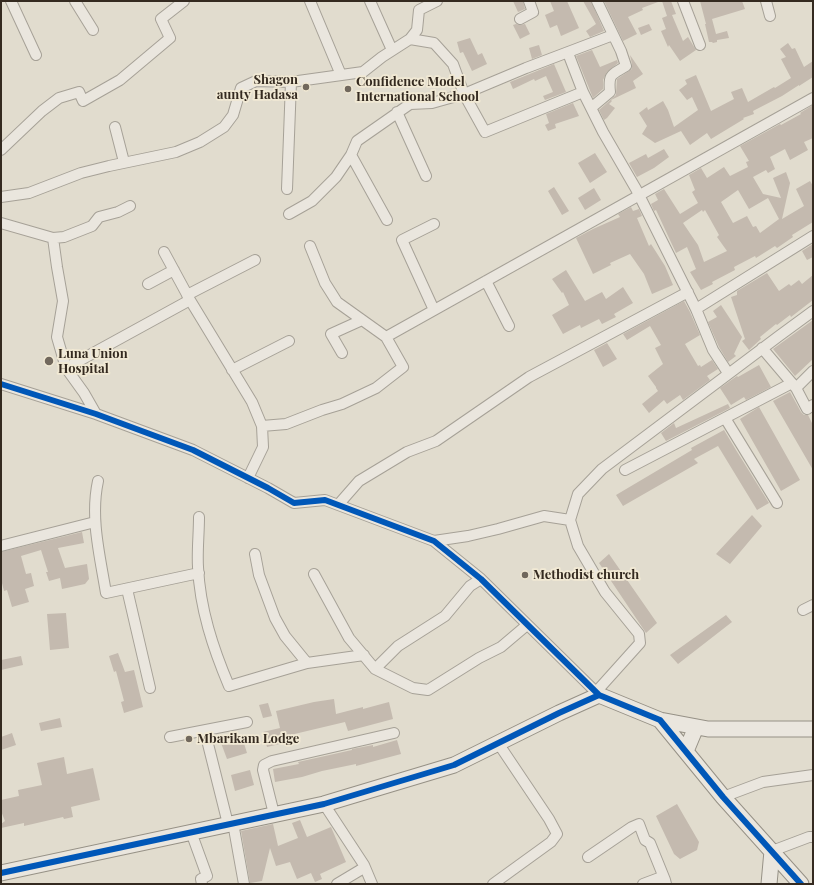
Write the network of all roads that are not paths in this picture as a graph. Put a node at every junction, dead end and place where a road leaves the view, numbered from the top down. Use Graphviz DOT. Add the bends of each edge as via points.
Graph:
graph roads {
  1 [pos="11,1"];
  2 [pos="75,1"];
  3 [pos="184,1"];
  4 [pos="310,1"];
  5 [pos="370,1"];
  6 [pos="437,1"];
  7 [pos="529,1"];
  8 [pos="597,1"];
  9 [pos="683,1"];
  10 [pos="766,1"];
  11 [pos="770,16"];
  12 [pos="520,19"];
  13 [pos="93,30"];
  14 [pos="613,35"];
  15 [pos="410,39"];
  16 [pos="700,45"];
  17 [pos="392,50"];
  18 [pos="568,53"];
  19 [pos="36,55"];
  20 [pos="341,75"];
  21 [pos="292,82"];
  22 [pos="583,92"];
  23 [pos="464,94"];
  24 [pos="813,98"];
  25 [pos="591,108"];
  26 [pos="397,112"];
  27 [pos="115,127"];
  28 [pos="1,150"];
  29 [pos="351,156"];
  30 [pos="124,162"];
  31 [pos="426,176"];
  32 [pos="287,189"];
  33 [pos="639,195"];
  34 [pos="1,197"];
  35 [pos="130,206"];
  36 [pos="289,214"];
  37 [pos="387,220"];
  38 [pos="1,223"];
  39 [pos="434,224"];
  40 [pos="813,236"];
  41 [pos="53,238"];
  42 [pos="310,246"];
  43 [pos="164,252"];
  44 [pos="255,260"];
  45 [pos="174,270"];
  46 [pos="486,281"];
  47 [pos="148,284"];
  48 [pos="688,292"];
  49 [pos="189,298"];
  50 [pos="696,309"];
  51 [pos="434,310"];
  52 [pos="813,312"];
  53 [pos="362,320"];
  54 [pos="509,326"];
  55 [pos="386,337"];
  56 [pos="289,341"];
  57 [pos="762,348"];
  58 [pos="342,353"];
  59 [pos="66,368"];
  60 [pos="232,370"];
  61 [pos="813,371"];
  62 [pos="728,374"];
  63 [pos="1,384"];
  64 [pos="794,386"];
  65 [pos="813,405"];
  66 [pos="96,414"];
  67 [pos="725,418"];
  68 [pos="262,426"];
  69 [pos="625,470"];
  70 [pos="248,478"];
  71 [pos="98,481"];
  72 [pos="777,503"];
  73 [pos="338,505"];
  74 [pos="199,517"];
  75 [pos="570,520"];
  76 [pos="95,522"];
  77 [pos="434,541"];
  78 [pos="1,546"];
  79 [pos="255,554"];
  80 [pos="199,572"];
  81 [pos="314,574"];
  82 [pos="481,580"];
  83 [pos="127,589"];
  84 [pos="813,605"];
  85 [pos="802,610"];
  86 [pos="527,625"];
  87 [pos="364,656"];
  88 [pos="307,663"];
  89 [pos="375,669"];
  90 [pos="150,688"];
  91 [pos="598,693"];
  92 [pos="660,720"];
  93 [pos="247,722"];
  94 [pos="696,727"];
  95 [pos="813,729"];
  96 [pos="205,732"];
  97 [pos="394,733"];
  98 [pos="170,737"];
  99 [pos="498,744"];
  100 [pos="686,751"];
  101 [pos="813,775"];
  102 [pos="723,797"];
  103 [pos="324,804"];
  104 [pos="274,814"];
  105 [pos="230,823"];
  106 [pos="191,832"];
  107 [pos="813,837"];
  108 [pos="772,852"];
  109 [pos="588,857"];
  110 [pos="364,865"];
  111 [pos="1,873"];
  112 [pos="666,882"];
  113 [pos="202,884"];
  114 [pos="244,884"];
  115 [pos="337,884"];
  116 [pos="372,884"];
  117 [pos="493,884"];
  118 [pos="643,884"];
  119 [pos="769,884"];
  120 [pos="800,884"];
  1 -- 19 [label="street"];
  2 -- 13 [label="street"];
  3 -- 28 [label="street" via="161,19 170,38 120,80 83,101 79,92 59,98"];
  4 -- 20 [label="street"];
  5 -- 17 [label="street"];
  6 -- 15 [label="street" via="419,10 417,30"];
  7 -- 12 [label="street" via="533,12"];
  8 -- 14 [label="street"];
  9 -- 16 [label="street"];
  10 -- 11 [label="street"];
  14 -- 18 [label="street"];
  14 -- 25 [label="street" via="626,66 614,72 609,83 610,92"];
  15 -- 17 [label="street"];
  15 -- 23 [label="street" via="434,43 453,64"];
  17 -- 20 [label="street" via="362,72"];
  18 -- 22 [label="street"];
  18 -- 23 [label="street"];
  20 -- 21 [label="street"];
  21 -- 30 [label="street" via="256,81 241,88 233,115 224,127 200,142 176,152"];
  21 -- 32 [label="street"];
  22 -- 23 [label="street" via="484,132"];
  22 -- 25 [label="street"];
  23 -- 26 [label="street" via="432,103 410,104"];
  24 -- 33 [label="street"];
  25 -- 33 [label="street"];
  26 -- 29 [label="street" via="357,141"];
  26 -- 31 [label="street"];
  27 -- 30 [label="street"];
  29 -- 36 [label="street" via="336,177 312,201"];
  29 -- 37 [label="street"];
  30 -- 34 [label="street" via="81,173 30,193"];
  33 -- 46 [label="street"];
  33 -- 48 [label="street"];
  35 -- 41 [label="street" via="99,217 92,226 64,237"];
  38 -- 41 [label="street"];
  39 -- 51 [label="street" via="402,240"];
  40 -- 50 [label="street"];
  41 -- 59 [label="street" via="63,302 57,337"];
  42 -- 53 [label="street" via="325,283 337,302"];
  43 -- 45 [label="street"];
  44 -- 49 [label="street"];
  45 -- 47 [label="street"];
  45 -- 49 [label="street"];
  46 -- 51 [label="street"];
  46 -- 54 [label="street"];
  48 -- 50 [label="street"];
  48 -- 73 [label="street" via="529,377 436,441 407,452 359,480"];
  49 -- 59 [label="street"];
  49 -- 60 [label="street"];
  50 -- 62 [label="street" via="713,350"];
  51 -- 55 [label="street"];
  52 -- 57 [label="street"];
  53 -- 55 [label="street"];
  53 -- 58 [label="street" via="331,334"];
  55 -- 68 [label="street" via="403,367 376,388 342,404 286,424"];
  56 -- 60 [label="street"];
  57 -- 62 [label="street"];
  57 -- 64 [label="street"];
  59 -- 66 [label="street"];
  60 -- 68 [label="street" via="252,402"];
  61 -- 64 [label="street"];
  62 -- 75 [label="street" via="602,469 578,494"];
  63 -- 66 [label="street"];
  64 -- 65 [label="street" via="807,409"];
  64 -- 67 [label="street"];
  66 -- 70 [label="street" via="193,450"];
  67 -- 69 [label="street"];
  67 -- 72 [label="street"];
  68 -- 70 [label="street" via="263,447"];
  70 -- 73 [label="street" via="294,503 325,500"];
  71 -- 76 [label="street"];
  73 -- 77 [label="street"];
  74 -- 80 [label="street"];
  75 -- 77 [label="street" via="544,516 468,536"];
  75 -- 91 [label="street" via="578,546 605,592 639,634 640,643"];
  76 -- 78 [label="street"];
  76 -- 83 [label="street" via="106,593"];
  77 -- 82 [label="street"];
  79 -- 88 [label="street" via="258,575 276,618 285,636"];
  80 -- 83 [label="street"];
  80 -- 88 [label="street" via="213,647 229,686"];
  81 -- 87 [label="street" via="349,638"];
  82 -- 86 [label="street"];
  82 -- 89 [label="street" via="470,586 445,616 398,646"];
  83 -- 90 [label="street"];
  84 -- 85 [label="street"];
  86 -- 89 [label="street" via="501,647 428,690 413,688"];
  86 -- 91 [label="street"];
  87 -- 88 [label="street"];
  87 -- 89 [label="street"];
  91 -- 92 [label="street"];
  91 -- 99 [label="street"];
  92 -- 94 [label="street"];
  92 -- 100 [label="street"];
  93 -- 96 [label="street"];
  94 -- 95 [label="street"];
  94 -- 100 [label="street"];
  96 -- 98 [label="street"];
  96 -- 105 [label="street"];
  97 -- 104 [label="street" via="264,765"];
  99 -- 103 [label="street" via="454,765"];
  99 -- 117 [label="street" via="557,834 551,842"];
  100 -- 102 [label="street"];
  101 -- 102 [label="street" via="763,782"];
  102 -- 108 [label="street"];
  103 -- 104 [label="street"];
  103 -- 110 [label="street"];
  104 -- 105 [label="street"];
  105 -- 106 [label="street"];
  105 -- 114 [label="street"];
  106 -- 111 [label="street"];
  106 -- 113 [label="street" via="207,876 201,879"];
  107 -- 108 [label="street"];
  108 -- 119 [label="street"];
  108 -- 120 [label="street"];
  109 -- 112 [label="street" via="639,824"];
  110 -- 115 [label="street" via="362,869"];
  110 -- 116 [label="street"];
  112 -- 118 [label="street" via="658,878"];
}
